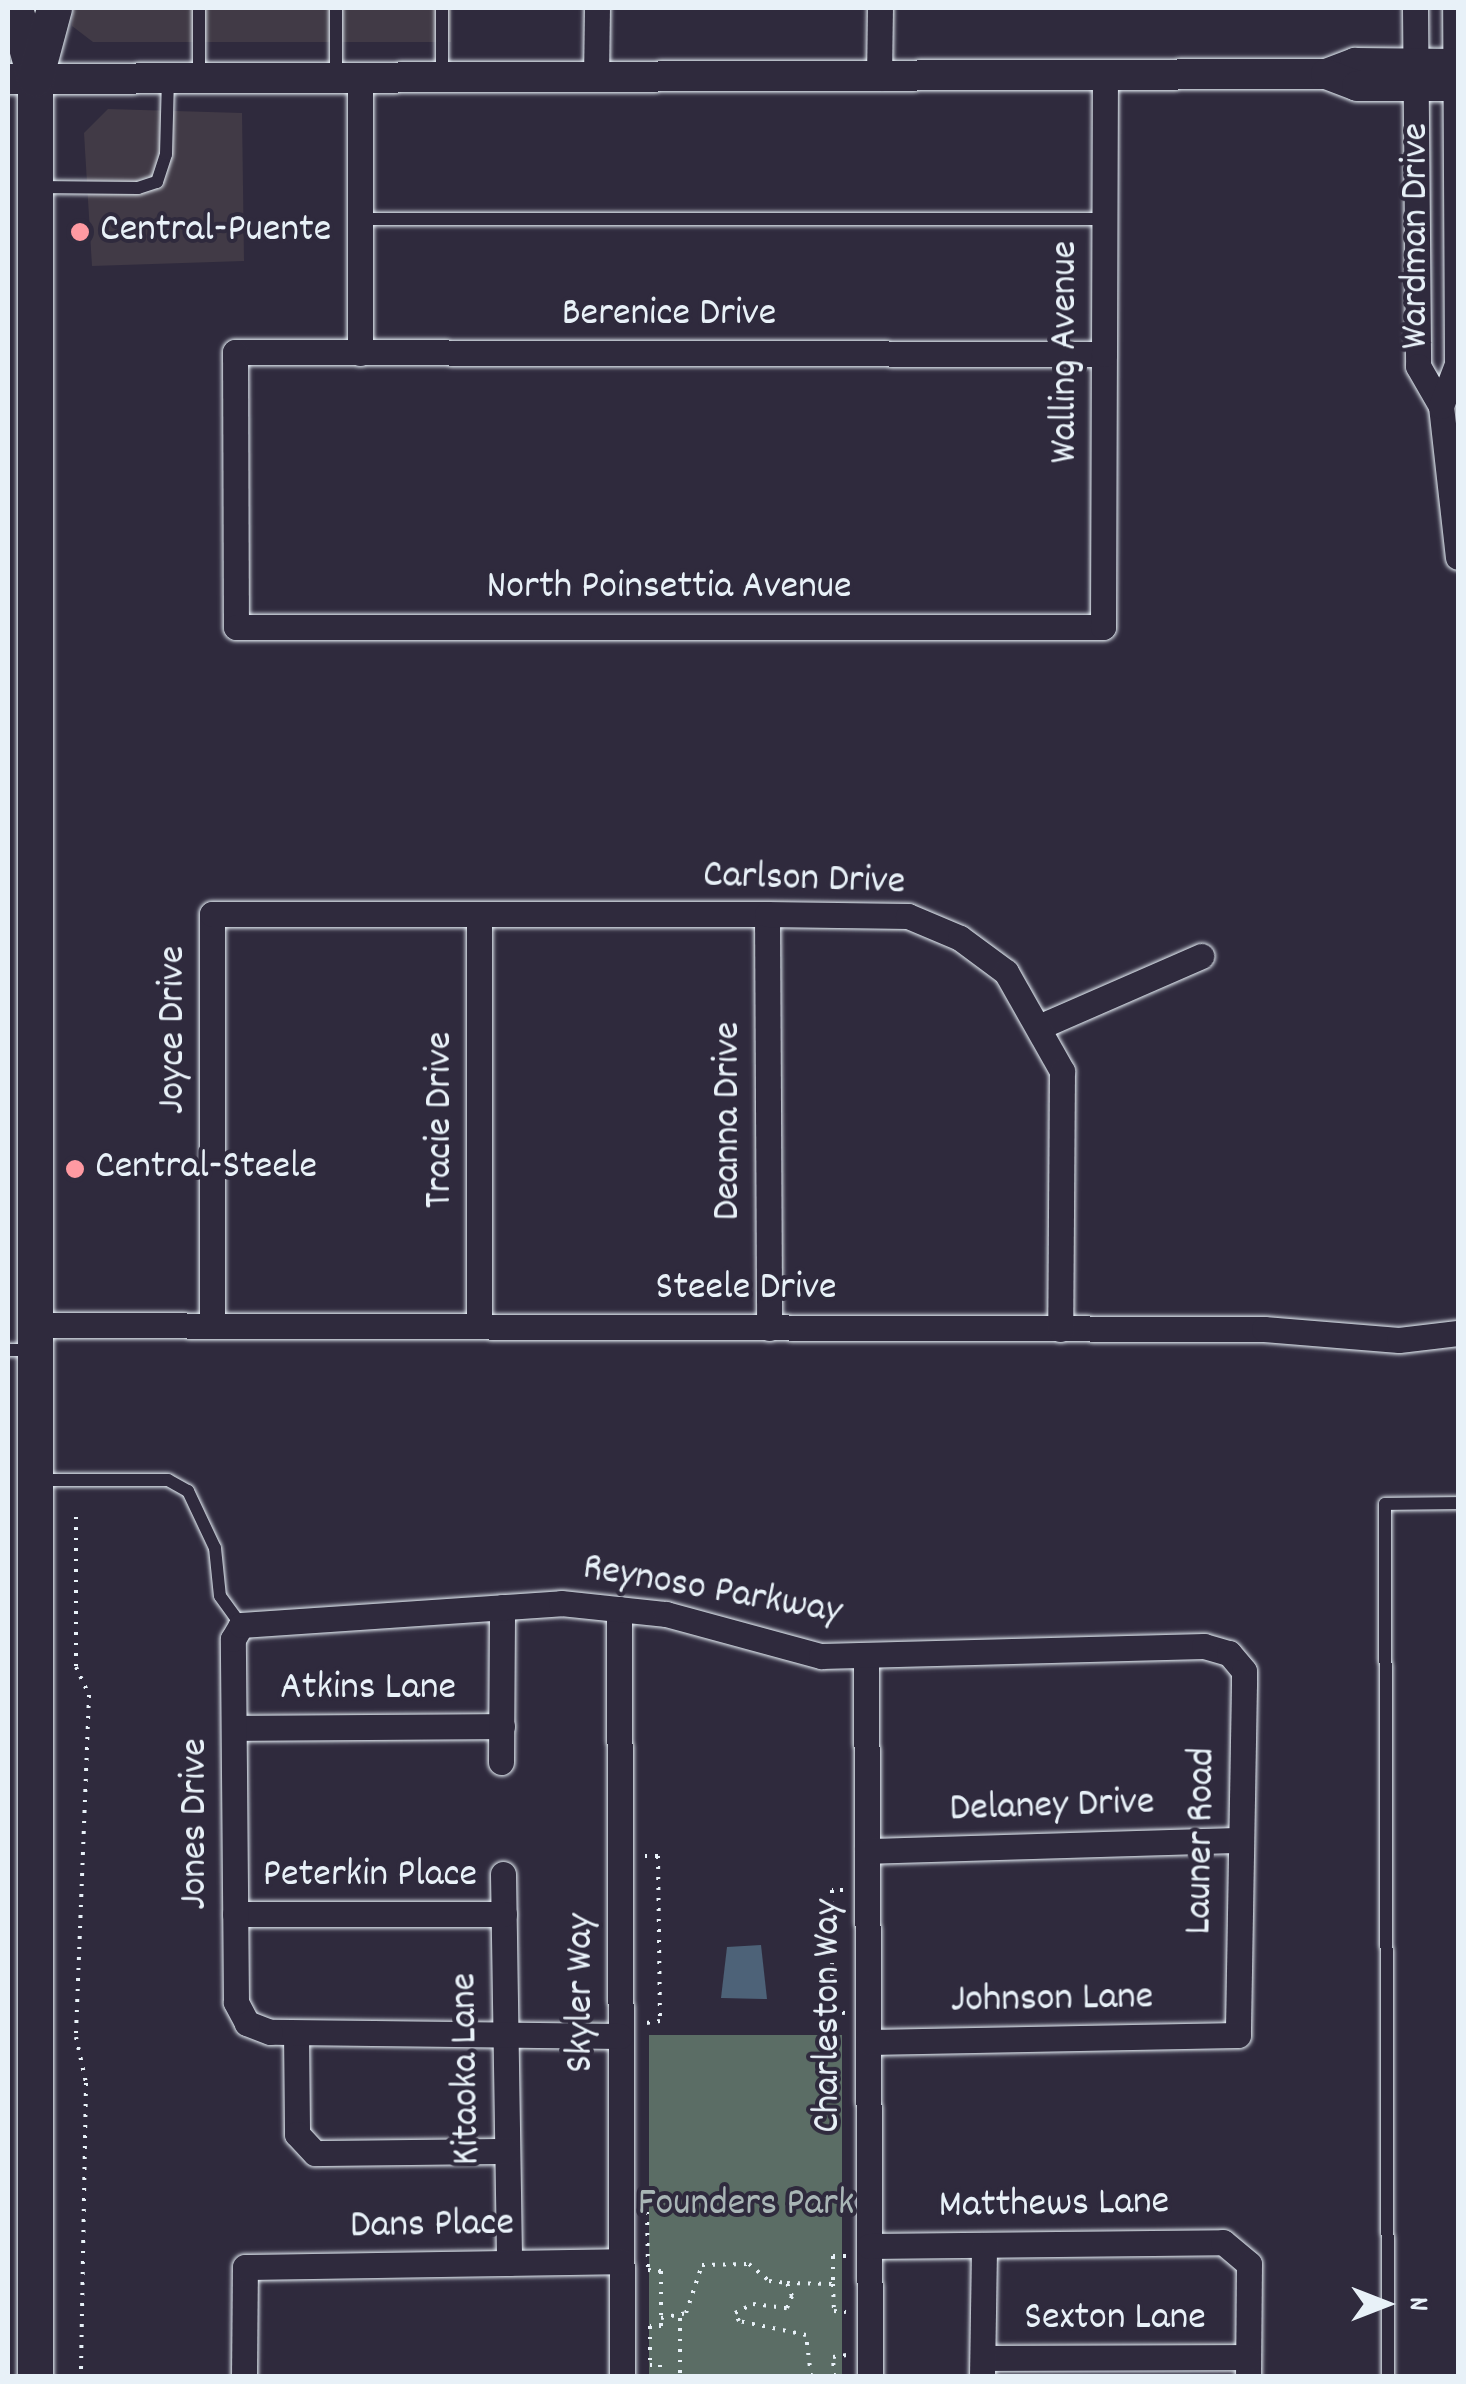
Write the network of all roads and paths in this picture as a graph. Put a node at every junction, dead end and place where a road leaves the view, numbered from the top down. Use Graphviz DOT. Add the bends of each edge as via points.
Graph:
graph roads {
  1 [pos="14,8"];
  2 [pos="54,8"];
  3 [pos="199,8"];
  4 [pos="336,8"];
  5 [pos="442,8"];
  6 [pos="598,8"];
  7 [pos="880,8"];
  8 [pos="1415,8"];
  9 [pos="1455,8"];
  10 [pos="1416,75"];
  11 [pos="1457,75"];
  12 [pos="348,77"];
  13 [pos="442,77"];
  14 [pos="168,78"];
  15 [pos="199,78"];
  16 [pos="596,78"];
  17 [pos="879,78"];
  18 [pos="1105,78"];
  19 [pos="21,79"];
  20 [pos="34,187"];
  21 [pos="360,218"];
  22 [pos="1105,218"];
  23 [pos="360,354"];
  24 [pos="1104,354"];
  25 [pos="1450,406"];
  26 [pos="1458,557"];
  27 [pos="1103,626"];
  28 [pos="236,627"];
  29 [pos="212,914"];
  30 [pos="479,914"];
  31 [pos="767,914"];
  32 [pos="1201,956"];
  33 [pos="1041,1026"];
  34 [pos="212,1326"];
  35 [pos="479,1326"];
  36 [pos="768,1328"];
  37 [pos="1060,1329"];
  38 [pos="1458,1333"];
  39 [pos="24,1341"];
  40 [pos="34,1480"];
  41 [pos="1458,1503"];
  42 [pos="76,1517"];
  43 [pos="502,1606"];
  44 [pos="619,1609"];
  45 [pos="241,1625"];
  46 [pos="1229,1653"];
  47 [pos="866,1655"];
  48 [pos="502,1726"];
  49 [pos="234,1728"];
  50 [pos="501,1762"];
  51 [pos="644,1838"];
  52 [pos="1240,1840"];
  53 [pos="867,1851"];
  54 [pos="503,1874"];
  55 [pos="846,1876"];
  56 [pos="235,1914"];
  57 [pos="504,1914"];
  58 [pos="296,2033"];
  59 [pos="505,2036"];
  60 [pos="620,2036"];
  61 [pos="1238,2036"];
  62 [pos="857,2037"];
  63 [pos="646,2040"];
  64 [pos="507,2151"];
  65 [pos="647,2196"];
  66 [pos="858,2242"];
  67 [pos="984,2246"];
  68 [pos="621,2261"];
  69 [pos="509,2263"];
  70 [pos="787,2283"];
  71 [pos="833,2284"];
  72 [pos="661,2318"];
  73 [pos="680,2318"];
  74 [pos="847,2326"];
  75 [pos="847,2342"];
  76 [pos="982,2367"];
  77 [pos="1248,2367"];
  78 [pos="34,2376"];
  79 [pos="80,2376"];
  80 [pos="244,2376"];
  81 [pos="622,2376"];
  82 [pos="660,2376"];
  83 [pos="680,2376"];
  84 [pos="812,2376"];
  85 [pos="834,2376"];
  86 [pos="870,2376"];
  87 [pos="1388,2376"];
  1 -- 19 [label="main road"];
  2 -- 19 [label="main road"];
  3 -- 15 [label="lane"];
  4 -- 12 [label="lane"];
  5 -- 13 [label="lane"];
  6 -- 16 [label="street"];
  7 -- 17 [label="street"];
  8 -- 10 [label="street, Wardman Drive"];
  9 -- 11 [label="street, Wardman Drive"];
  10 -- 11 [label="street"];
  10 -- 18 [label="street" via="1356,63 1326,74"];
  10 -- 25 [label="street, Wardman Drive" via="1418,366"];
  11 -- 25 [label="street, Wardman Drive" via="1457,364"];
  12 -- 13 [label="street"];
  12 -- 15 [label="street"];
  12 -- 21 [label="street"];
  13 -- 16 [label="street"];
  14 -- 15 [label="street"];
  14 -- 19 [label="street"];
  14 -- 20 [label="lane" via="166,154 156,182 138,188"];
  16 -- 17 [label="street"];
  17 -- 18 [label="street"];
  18 -- 22 [label="street, Walling Avenue"];
  19 -- 20 [label="main road"];
  20 -- 39 [label="main road"];
  21 -- 22 [label="lane"];
  21 -- 23 [label="street"];
  22 -- 24 [label="street, Walling Avenue"];
  23 -- 24 [label="street, Berenice Drive"];
  23 -- 28 [label="street, Berenice Drive" via="234,352"];
  24 -- 27 [label="street, Walling Avenue"];
  25 -- 26 [label="street, Wardman Drive"];
  27 -- 28 [label="street, North Poinsettia Avenue"];
  29 -- 30 [label="street, Carlson Drive"];
  29 -- 34 [label="street, Joyce Drive"];
  30 -- 31 [label="street, Carlson Drive"];
  30 -- 35 [label="street, Tracie Drive"];
  31 -- 33 [label="street, Carlson Drive" via="908,916 960,938 1006,972"];
  31 -- 36 [label="street, Deanna Drive"];
  32 -- 33 [label="street"];
  33 -- 37 [label="street, Carlson Drive" via="1062,1071"];
  34 -- 35 [label="street, Steele Drive"];
  34 -- 39 [label="street, Steele Drive"];
  35 -- 36 [label="street, Steele Drive"];
  36 -- 37 [label="street, Steele Drive"];
  37 -- 38 [label="street, Steele Drive" via="1264,1330 1399,1340"];
  39 -- 40 [label="main road"];
  40 -- 45 [label="lane" via="168,1480 188,1491 215,1548 220,1596"];
  40 -- 78 [label="main road"];
  41 -- 87 [label="lane" via="1385,1504"];
  42 -- 79 [label="path" via="76,1667 89,1695 76,2037 86,2083"];
  43 -- 44 [label="street, Reynoso Parkway"];
  43 -- 45 [label="street, Reynoso Parkway"];
  43 -- 48 [label="street"];
  44 -- 47 [label="street, Reynoso Parkway" via="666,1614 795,1651"];
  44 -- 60 [label="street, Skyler Way"];
  45 -- 49 [label="street, Jones Drive" via="233,1639"];
  46 -- 47 [label="street, Reynoso Parkway" via="1204,1646"];
  46 -- 52 [label="street, Launer Road" via="1244,1671"];
  47 -- 53 [label="street, Charleston Way"];
  48 -- 49 [label="street, Atkins Lane"];
  48 -- 50 [label="street"];
  49 -- 56 [label="street, Jones Drive"];
  51 -- 63 [label="path" via="644,1856 658,1856 660,2021 646,2020"];
  52 -- 53 [label="street, Delaney Drive"];
  52 -- 61 [label="street, Launer Road"];
  53 -- 62 [label="street, Charleston Way"];
  54 -- 57 [label="street, Kitaoka Lane"];
  55 -- 62 [label="path" via="846,1890 832,1890 832,2012 845,2013"];
  56 -- 57 [label="street, Peterkin Place"];
  56 -- 58 [label="street, Jones Drive" via="236,2002 248,2022"];
  57 -- 59 [label="street, Kitaoka Lane"];
  58 -- 59 [label="street"];
  58 -- 64 [label="street" via="297,2134 315,2152"];
  59 -- 60 [label="street"];
  59 -- 64 [label="street, Kitaoka Lane"];
  60 -- 68 [label="street, Skyler Way"];
  61 -- 62 [label="street, Johnson Lane"];
  62 -- 66 [label="street, Charleston Way"];
  64 -- 69 [label="street, Kitaoka Lane"];
  65 -- 72 [label="path" via="648,2270 661,2270"];
  66 -- 67 [label="street, Matthews Lane"];
  66 -- 71 [label="path" via="848,2256 833,2256"];
  66 -- 86 [label="street, Charleston Way"];
  67 -- 76 [label="street"];
  67 -- 77 [label="street, Matthews Lane" via="1208,2240 1238,2249 1249,2264"];
  68 -- 69 [label="street, Dans Place"];
  68 -- 81 [label="street, Skyler Way"];
  69 -- 80 [label="street, Dans Place" via="244,2268"];
  70 -- 71 [label="path"];
  70 -- 73 [label="path" via="768,2281 749,2264 702,2265 695,2300"];
  70 -- 84 [label="path" via="787,2308 753,2304 738,2307 735,2318 800,2330 809,2341"];
  71 -- 74 [label="path" via="834,2311 847,2312"];
  72 -- 73 [label="path"];
  72 -- 82 [label="path" via="661,2326 650,2326 650,2365 660,2365"];
  73 -- 83 [label="path"];
  75 -- 85 [label="path" via="847,2356 833,2357"];
  76 -- 77 [label="street, Sexton Lane"];
}
